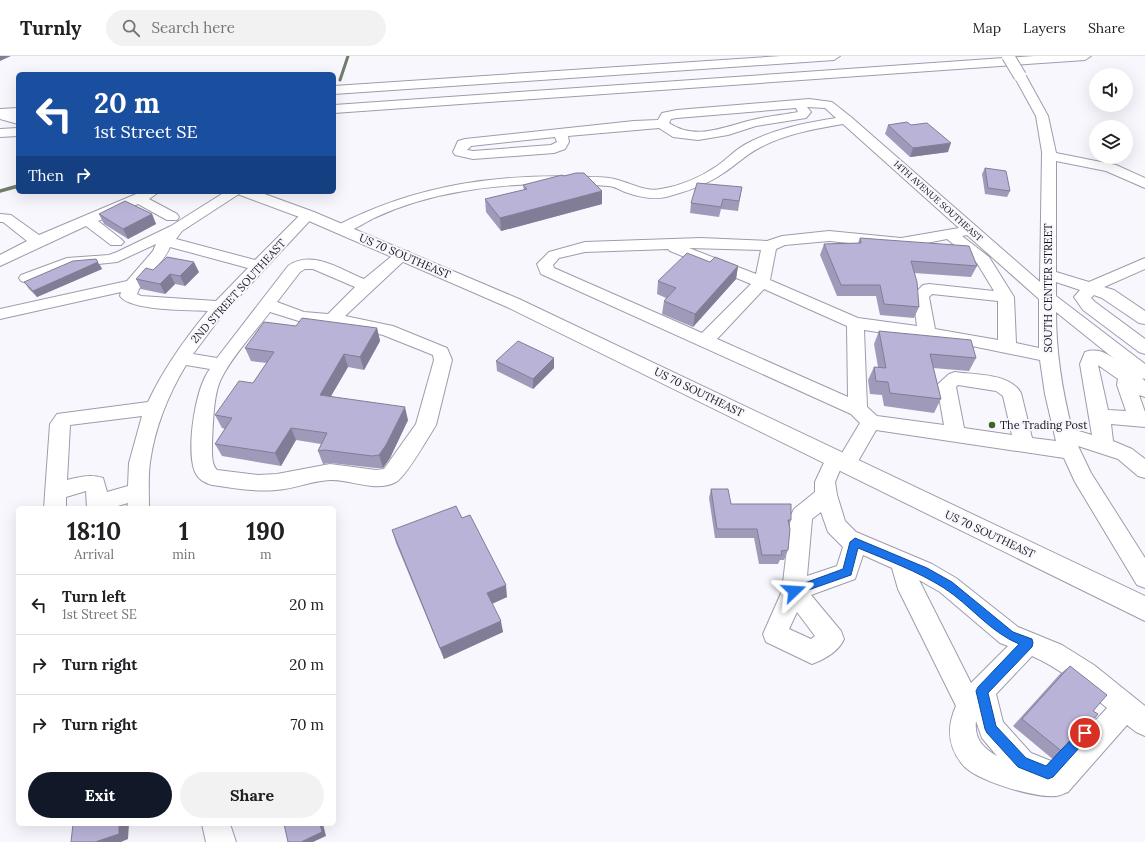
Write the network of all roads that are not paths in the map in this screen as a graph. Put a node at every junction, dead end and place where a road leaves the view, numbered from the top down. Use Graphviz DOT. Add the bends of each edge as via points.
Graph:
graph roads {
  1 [pos="834,56"];
  2 [pos="1008,56"];
  3 [pos="1085,56"];
  4 [pos="336,90"];
  5 [pos="800,104"];
  6 [pos="336,109"];
  7 [pos="16,112"];
  8 [pos="0,114"];
  9 [pos="16,119"];
  10 [pos="847,120"];
  11 [pos="662,124"];
  12 [pos="16,132"];
  13 [pos="0,133"];
  14 [pos="561,134"];
  15 [pos="1049,156"];
  16 [pos="1145,184"];
  17 [pos="148,194"];
  18 [pos="231,194"];
  19 [pos="250,194"];
  20 [pos="139,199"];
  21 [pos="308,215"];
  22 [pos="0,218"];
  23 [pos="89,221"];
  24 [pos="174,223"];
  25 [pos="341,229"];
  26 [pos="971,230"];
  27 [pos="950,234"];
  28 [pos="166,240"];
  29 [pos="37,241"];
  30 [pos="116,242"];
  31 [pos="666,244"];
  32 [pos="769,246"];
  33 [pos="403,254"];
  34 [pos="0,261"];
  35 [pos="1145,263"];
  36 [pos="259,266"];
  37 [pos="1047,274"];
  38 [pos="27,278"];
  39 [pos="762,282"];
  40 [pos="132,285"];
  41 [pos="366,286"];
  42 [pos="1091,288"];
  43 [pos="1006,297"];
  44 [pos="1047,297"];
  45 [pos="268,305"];
  46 [pos="221,307"];
  47 [pos="0,314"];
  48 [pos="1145,318"];
  49 [pos="331,320"];
  50 [pos="854,323"];
  51 [pos="927,333"];
  52 [pos="705,341"];
  53 [pos="1007,348"];
  54 [pos="1145,348"];
  55 [pos="1048,356"];
  56 [pos="181,358"];
  57 [pos="222,365"];
  58 [pos="1145,372"];
  59 [pos="1127,377"];
  60 [pos="1145,390"];
  61 [pos="155,408"];
  62 [pos="865,416"];
  63 [pos="1100,416"];
  64 [pos="1142,419"];
  65 [pos="955,434"];
  66 [pos="1067,442"];
  67 [pos="1024,444"];
  68 [pos="1103,444"];
  69 [pos="841,462"];
  70 [pos="1145,470"];
  71 [pos="826,495"];
  72 [pos="56,500"];
  73 [pos="138,500"];
  74 [pos="98,506"];
  75 [pos="855,542"];
  76 [pos="902,562"];
  77 [pos="1145,578"];
  78 [pos="1145,609"];
  79 [pos="1028,643"];
  80 [pos="976,699"];
  81 [pos="1122,705"];
  82 [pos="1145,723"];
  83 [pos="217,826"];
  84 [pos="221,842"];
  1 -- 4 [label="main road"];
  2 -- 15 [label="street, SOUTH CENTER STREET, bridge" via="1042,116"];
  3 -- 6 [label="main road"];
  5 -- 10 [label="street, 14TH AVENUE SOUTHEAST" via="828,105"];
  5 -- 11 [label="street" via="677,114 666,116"];
  5 -- 11 [label="street" via="805,112 802,115 698,136 677,134"];
  7 -- 8 [label="main road"];
  8 -- 9 [label="main road"];
  10 -- 25 [label="street" via="775,135 753,145 713,174 664,193 646,195 614,183 517,180 458,188 409,199 364,216"];
  10 -- 26 [label="street, 14TH AVENUE SOUTHEAST"];
  11 -- 14 [label="street" via="616,126"];
  12 -- 13 [label="main road"];
  14 -- 14 [label="street" via="470,142 463,144 460,152 473,155 554,148 563,142"];
  15 -- 16 [label="street" via="1106,166"];
  15 -- 37 [label="street, SOUTH CENTER STREET"];
  17 -- 20 [label="street"];
  18 -- 24 [label="street"];
  19 -- 21 [label="main road, US 70 SOUTHEAST"];
  20 -- 23 [label="street"];
  20 -- 24 [label="street"];
  21 -- 25 [label="main road, US 70 SOUTHEAST"];
  21 -- 36 [label="street, 2ND STREET SOUTHEAST"];
  22 -- 29 [label="street" via="6,218"];
  23 -- 29 [label="street"];
  23 -- 30 [label="street"];
  24 -- 28 [label="street"];
  24 -- 38 [label="street" via="122,255 110,259 67,263"];
  25 -- 33 [label="main road, US 70 SOUTHEAST"];
  26 -- 27 [label="street"];
  26 -- 44 [label="street, 14TH AVENUE SOUTHEAST"];
  27 -- 32 [label="street" via="901,243 829,236 782,241"];
  27 -- 43 [label="street" via="983,260"];
  28 -- 36 [label="street"];
  28 -- 40 [label="street" via="160,253"];
  29 -- 34 [label="street"];
  31 -- 32 [label="street"];
  31 -- 39 [label="street"];
  31 -- 52 [label="street" via="585,247 554,255 545,264 547,271"];
  32 -- 39 [label="street"];
  33 -- 41 [label="street"];
  33 -- 69 [label="main road, US 70 SOUTHEAST" via="520,306"];
  35 -- 42 [label="street"];
  36 -- 46 [label="street, 2ND STREET SOUTHEAST"];
  37 -- 42 [label="street"];
  37 -- 44 [label="street, SOUTH CENTER STREET"];
  39 -- 50 [label="street"];
  39 -- 52 [label="street"];
  40 -- 46 [label="street" via="128,296 137,301"];
  40 -- 47 [label="street"];
  41 -- 45 [label="street" via="315,264 301,264 294,269"];
  41 -- 49 [label="street"];
  42 -- 48 [label="street" via="1108,294"];
  42 -- 54 [label="street" via="1082,297 1089,306"];
  43 -- 51 [label="street" via="929,290 921,295"];
  43 -- 53 [label="street"];
  44 -- 55 [label="street, SOUTH CENTER STREET"];
  44 -- 58 [label="street, 14TH AVENUE SOUTHEAST"];
  45 -- 49 [label="street" via="302,317"];
  45 -- 57 [label="street"];
  46 -- 56 [label="street, 2ND STREET SOUTHEAST" via="190,343"];
  49 -- 57 [label="street" via="387,330 443,355 426,425 390,476 376,478 330,472 258,483 212,477 205,471 202,456 203,418 212,379"];
  50 -- 51 [label="street"];
  50 -- 62 [label="street"];
  51 -- 53 [label="street"];
  52 -- 62 [label="street"];
  53 -- 55 [label="street"];
  55 -- 66 [label="street, SOUTH CENTER STREET" via="1054,394"];
  56 -- 57 [label="street"];
  56 -- 61 [label="street, 2ND STREET SOUTHEAST"];
  59 -- 60 [label="street"];
  59 -- 63 [label="street" via="1100,357 1091,356 1088,364"];
  59 -- 64 [label="street" via="1126,385"];
  61 -- 72 [label="street" via="64,419 60,424"];
  61 -- 73 [label="street, 2ND STREET SOUTHEAST" via="141,458"];
  62 -- 65 [label="street"];
  62 -- 69 [label="street"];
  63 -- 64 [label="street"];
  63 -- 68 [label="street"];
  65 -- 67 [label="street"];
  65 -- 67 [label="street" via="946,385 955,378 1001,385 1012,393"];
  66 -- 67 [label="street"];
  66 -- 68 [label="street"];
  66 -- 77 [label="street, SOUTH CENTER STREET" via="1082,476"];
  68 -- 70 [label="street" via="1125,454"];
  69 -- 71 [label="street" via="825,482"];
  69 -- 78 [label="main road, US 70 SOUTHEAST"];
  71 -- 75 [label="street" via="836,526 848,539"];
  71 -- 75 [label="street" via="802,515 794,591 847,572"];
  72 -- 74 [label="street" via="87,482 96,484"];
  73 -- 74 [label="street"];
  75 -- 76 [label="street"];
  76 -- 79 [label="street" via="948,585 1009,635"];
  76 -- 80 [label="street" via="910,589"];
  79 -- 80 [label="street"];
  79 -- 81 [label="street" via="1059,657 1086,674"];
  80 -- 81 [label="street" via="991,729 1022,763 1048,773 1104,713"];
  81 -- 82 [label="street"];
  83 -- 84 [label="street"];
}
